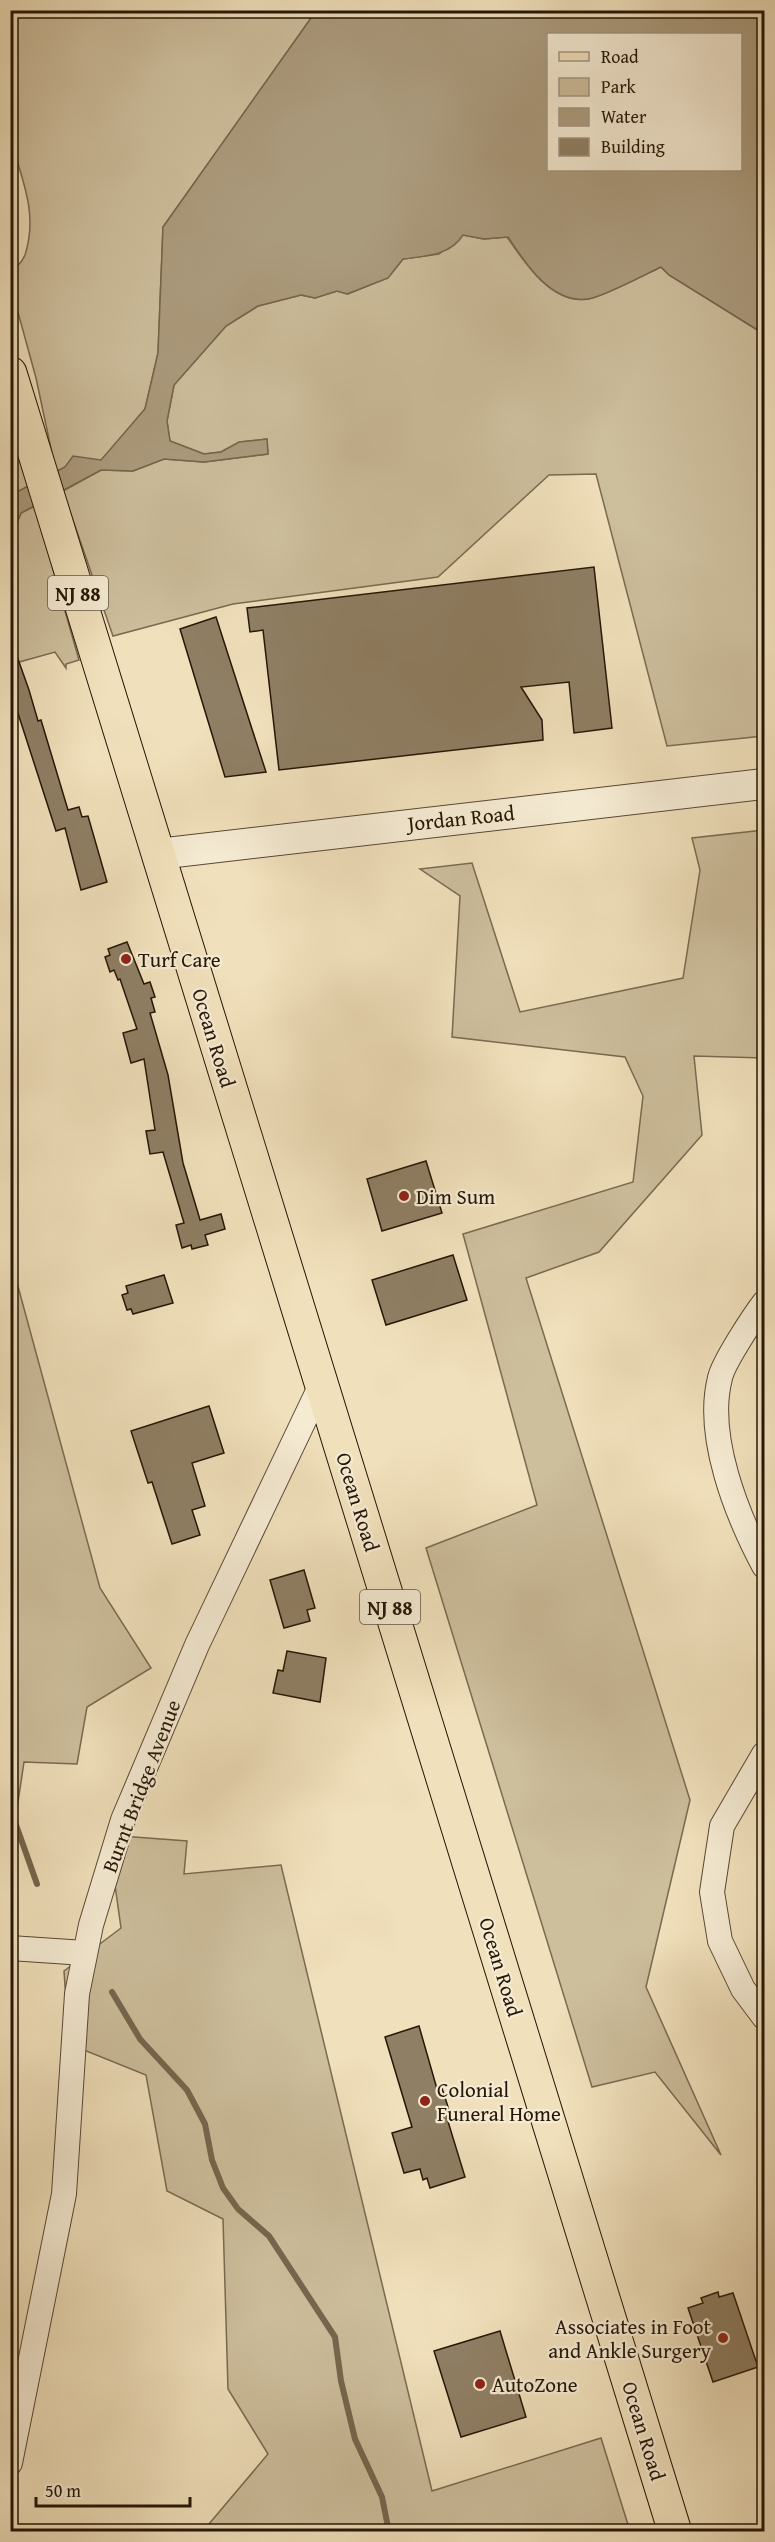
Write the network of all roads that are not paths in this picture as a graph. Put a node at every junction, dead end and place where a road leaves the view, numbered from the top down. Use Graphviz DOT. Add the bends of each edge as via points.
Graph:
graph roads {
  1 [pos="10,374"];
  2 [pos="765,784"];
  3 [pos="158,854"];
  4 [pos="765,1303"];
  5 [pos="321,1385"];
  6 [pos="765,1566"];
  7 [pos="765,1754"];
  8 [pos="10,1948"];
  9 [pos="85,1953"];
  10 [pos="765,2017"];
  11 [pos="13,2435"];
  12 [pos="10,2463"];
  13 [pos="675,2532"];
  1 -- 3 [label="main road, Ocean Road / NJ 88"];
  2 -- 3 [label="street, Jordan Road"];
  3 -- 5 [label="main road, Ocean Road / NJ 88"];
  4 -- 6 [label="street" via="720,1376 716,1407 722,1454 740,1518"];
  5 -- 9 [label="street, Burnt Bridge Avenue" via="197,1645 123,1820"];
  5 -- 13 [label="main road, Ocean Road / NJ 88"];
  7 -- 10 [label="street" via="722,1826 712,1892 720,1941 744,1989"];
  8 -- 9 [label="street"];
  9 -- 11 [label="street, Burnt Bridge Avenue" via="77,1994 64,2194"];
  11 -- 12 [label="street, Burnt Bridge Avenue"];
}
